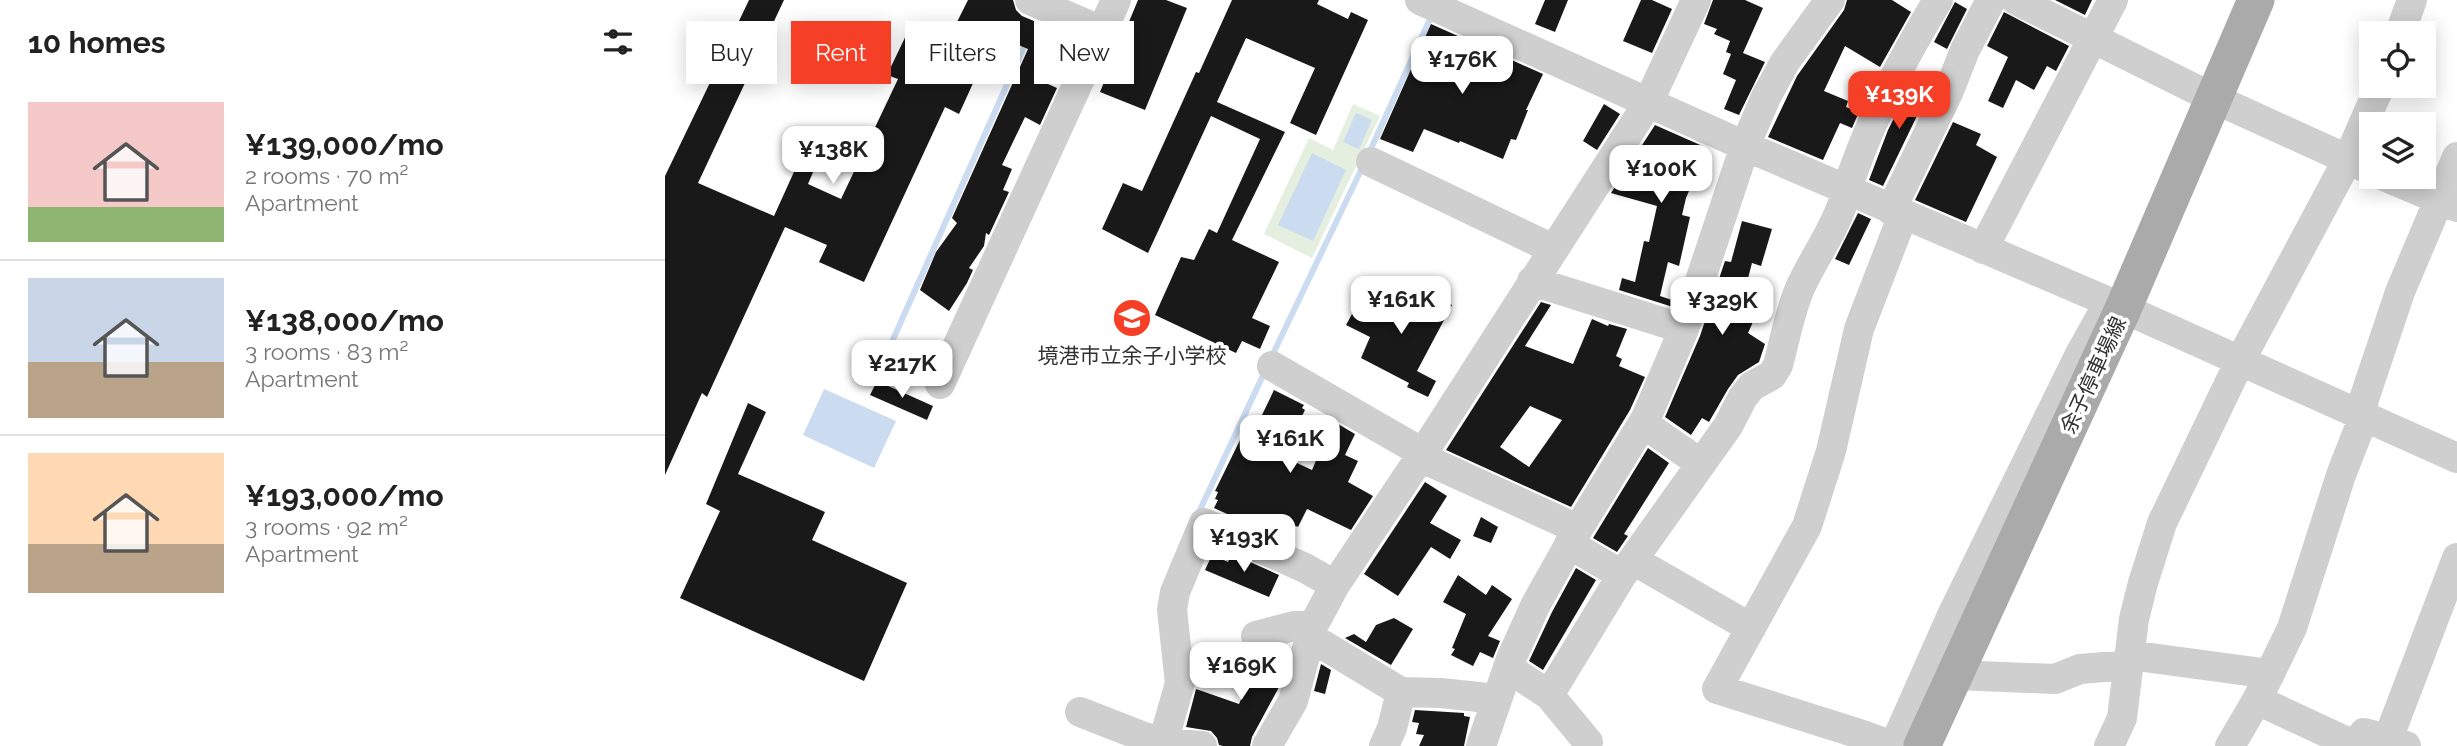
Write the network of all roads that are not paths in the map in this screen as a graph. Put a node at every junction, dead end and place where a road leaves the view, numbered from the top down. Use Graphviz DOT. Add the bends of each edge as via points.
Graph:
graph roads {
  1 [pos="1030,0"];
  2 [pos="1116,0"];
  3 [pos="1420,0"];
  4 [pos="1696,0"];
  5 [pos="1830,0"];
  6 [pos="1938,0"];
  7 [pos="1991,0"];
  8 [pos="2017,0"];
  9 [pos="2113,0"];
  10 [pos="2256,0"];
  11 [pos="2412,0"];
  12 [pos="1079,21"];
  13 [pos="1107,21"];
  14 [pos="2404,21"];
  15 [pos="2093,39"];
  16 [pos="1078,84"];
  17 [pos="2215,99"];
  18 [pos="1648,103"];
  19 [pos="1745,146"];
  20 [pos="2457,157"];
  21 [pos="1371,162"];
  22 [pos="2359,165"];
  23 [pos="2359,167"];
  24 [pos="2414,189"];
  25 [pos="1845,190"];
  26 [pos="2448,204"];
  27 [pos="1897,212"];
  28 [pos="1553,249"];
  29 [pos="1983,249"];
  30 [pos="1532,281"];
  31 [pos="2116,306"];
  32 [pos="1684,329"];
  33 [pos="2240,361"];
  34 [pos="1272,366"];
  35 [pos="940,384"];
  36 [pos="2364,416"];
  37 [pos="1644,424"];
  38 [pos="1422,455"];
  39 [pos="2457,458"];
  40 [pos="1700,463"];
  41 [pos="1573,537"];
  42 [pos="2457,558"];
  43 [pos="1628,567"];
  44 [pos="1335,585"];
  45 [pos="1751,628"];
  46 [pos="1312,631"];
  47 [pos="1256,636"];
  48 [pos="2129,660"];
  49 [pos="1508,668"];
  50 [pos="2270,674"];
  51 [pos="1955,675"];
  52 [pos="1401,692"];
  53 [pos="1549,695"];
  54 [pos="1497,699"];
  55 [pos="2257,700"];
  56 [pos="1080,712"];
  57 [pos="1588,742"];
  58 [pos="2397,743"];
  59 [pos="1163,744"];
  60 [pos="1202,746"];
  61 [pos="1267,746"];
  62 [pos="1384,746"];
  63 [pos="1481,746"];
  64 [pos="1893,746"];
  65 [pos="1923,746"];
  66 [pos="2109,746"];
  67 [pos="2230,746"];
  68 [pos="2354,746"];
  1 -- 12 [label="street"];
  2 -- 13 [label="street"];
  3 -- 18 [label="street"];
  4 -- 18 [label="street"];
  5 -- 19 [label="street" via="1785,62"];
  6 -- 25 [label="street" via="1896,70"];
  7 -- 27 [label="street" via="1965,50"];
  8 -- 15 [label="street"];
  9 -- 15 [label="street"];
  10 -- 17 [label="main road, 余子停車場線"];
  11 -- 14 [label="street"];
  15 -- 17 [label="street"];
  15 -- 29 [label="street"];
  16 -- 35 [label="street"];
  17 -- 22 [label="street"];
  17 -- 31 [label="main road, 余子停車場線"];
  18 -- 19 [label="street"];
  18 -- 28 [label="street"];
  19 -- 25 [label="street"];
  19 -- 32 [label="street"];
  20 -- 26 [label="street"];
  21 -- 28 [label="street"];
  23 -- 33 [label="street"];
  24 -- 26 [label="street"];
  25 -- 27 [label="street"];
  25 -- 40 [label="street" via="1843,203 1797,296 1779,365 1748,391"];
  26 -- 36 [label="street" via="2400,292 2363,402"];
  27 -- 29 [label="street"];
  27 -- 45 [label="street" via="1859,329 1831,452 1807,526"];
  28 -- 30 [label="street"];
  29 -- 31 [label="street"];
  30 -- 32 [label="street"];
  30 -- 38 [label="street"];
  31 -- 33 [label="street"];
  31 -- 51 [label="main road, 余子停車場線"];
  31 -- 64 [label="street" via="2079,356"];
  32 -- 37 [label="street"];
  33 -- 36 [label="street"];
  33 -- 48 [label="street" via="2162,523 2140,595"];
  34 -- 38 [label="street"];
  36 -- 39 [label="street"];
  36 -- 50 [label="street" via="2293,628"];
  37 -- 40 [label="street"];
  37 -- 41 [label="street"];
  38 -- 41 [label="street"];
  38 -- 44 [label="street"];
  40 -- 43 [label="street"];
  41 -- 43 [label="street"];
  41 -- 49 [label="street"];
  42 -- 58 [label="street"];
  43 -- 45 [label="street"];
  43 -- 53 [label="street"];
  44 -- 46 [label="street"];
  44 -- 59 [label="street" via="1204,523 1181,575 1172,610 1181,683"];
  45 -- 64 [label="street" via="1717,689"];
  46 -- 47 [label="street" via="1294,626"];
  46 -- 52 [label="street"];
  46 -- 61 [label="street" via="1293,701"];
  48 -- 50 [label="street"];
  48 -- 51 [label="street" via="2056,678"];
  48 -- 66 [label="street" via="2122,718"];
  49 -- 53 [label="street"];
  49 -- 54 [label="street"];
  50 -- 55 [label="street"];
  51 -- 65 [label="main road, 余子停車場線"];
  52 -- 54 [label="street"];
  52 -- 62 [label="street"];
  53 -- 57 [label="street"];
  54 -- 63 [label="street"];
  55 -- 67 [label="street"];
  55 -- 68 [label="street"];
  56 -- 59 [label="street"];
  58 -- 68 [label="street" via="2364,733"];
  59 -- 60 [label="street"];
}
